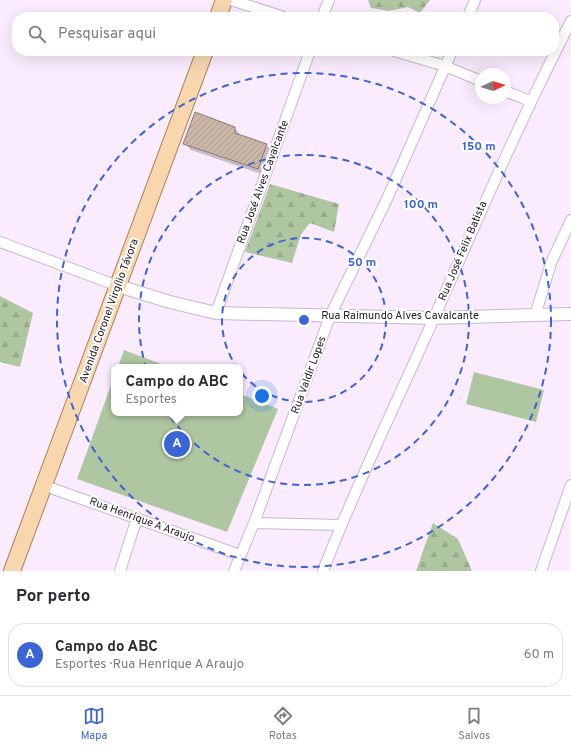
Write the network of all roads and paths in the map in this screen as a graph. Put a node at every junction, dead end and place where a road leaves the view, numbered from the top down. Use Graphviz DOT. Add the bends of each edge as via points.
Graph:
graph roads {
  1 [pos="329,0"];
  2 [pos="475,0"];
  3 [pos="221,5"];
  4 [pos="258,12"];
  5 [pos="324,12"];
  6 [pos="470,12"];
  7 [pos="571,21"];
  8 [pos="559,44"];
  9 [pos="203,56"];
  10 [pos="308,56"];
  11 [pos="411,56"];
  12 [pos="450,56"];
  13 [pos="553,56"];
  14 [pos="445,66"];
  15 [pos="475,78"];
  16 [pos="511,93"];
  17 [pos="530,101"];
  18 [pos="571,220"];
  19 [pos="0,242"];
  20 [pos="118,286"];
  21 [pos="216,313"];
  22 [pos="571,314"];
  23 [pos="330,316"];
  24 [pos="535,316"];
  25 [pos="434,318"];
  26 [pos="571,485"];
  27 [pos="44,486"];
  28 [pos="568,503"];
  29 [pos="137,518"];
  30 [pos="254,523"];
  31 [pos="341,525"];
  32 [pos="240,556"];
  33 [pos="12,571"];
  34 [pos="120,571"];
  35 [pos="234,571"];
  36 [pos="323,571"];
  37 [pos="541,571"];
  1 -- 5 [label="street"];
  2 -- 6 [label="street"];
  3 -- 4 [label="street"];
  7 -- 8 [label="street, Rua José Felix Batista"];
  9 -- 20 [label="main road, Avenida Coronel Virgílio Távora"];
  10 -- 21 [label="street, Rua José Alves Cavalcante"];
  11 -- 14 [label="street"];
  12 -- 14 [label="street, Rua Valdir Lopes"];
  13 -- 17 [label="street, Rua José Felix Batista"];
  14 -- 15 [label="street"];
  14 -- 23 [label="street, Rua Valdir Lopes" via="387,199"];
  16 -- 17 [label="street"];
  17 -- 25 [label="street, Rua José Felix Batista"];
  18 -- 24 [label="street" via="553,257"];
  19 -- 20 [label="street, Rua Raimundo Alves Cavalcante"];
  20 -- 21 [label="street, Rua Raimundo Alves Cavalcante"];
  20 -- 27 [label="main road, Avenida Coronel Virgílio Távora"];
  21 -- 23 [label="street, Rua Raimundo Alves Cavalcante"];
  22 -- 24 [label="street, Rua Raimundo Alves Cavalcante"];
  23 -- 25 [label="street, Rua Raimundo Alves Cavalcante"];
  23 -- 30 [label="street, Rua Valdir Lopes"];
  24 -- 25 [label="street, Rua Raimundo Alves Cavalcante"];
  25 -- 31 [label="street, Rua José Felix Batista"];
  26 -- 28 [label="street"];
  27 -- 29 [label="street, Rua Henrique A Araujo"];
  27 -- 33 [label="main road, Avenida Coronel Virgílio Távora"];
  28 -- 37 [label="street"];
  29 -- 32 [label="street, Rua Henrique A Araujo"];
  29 -- 34 [label="street"];
  30 -- 31 [label="street"];
  30 -- 32 [label="street, Rua Valdir Lopes"];
  31 -- 36 [label="street, Rua José Felix Batista"];
  32 -- 35 [label="street, Rua Valdir Lopes"];
}
